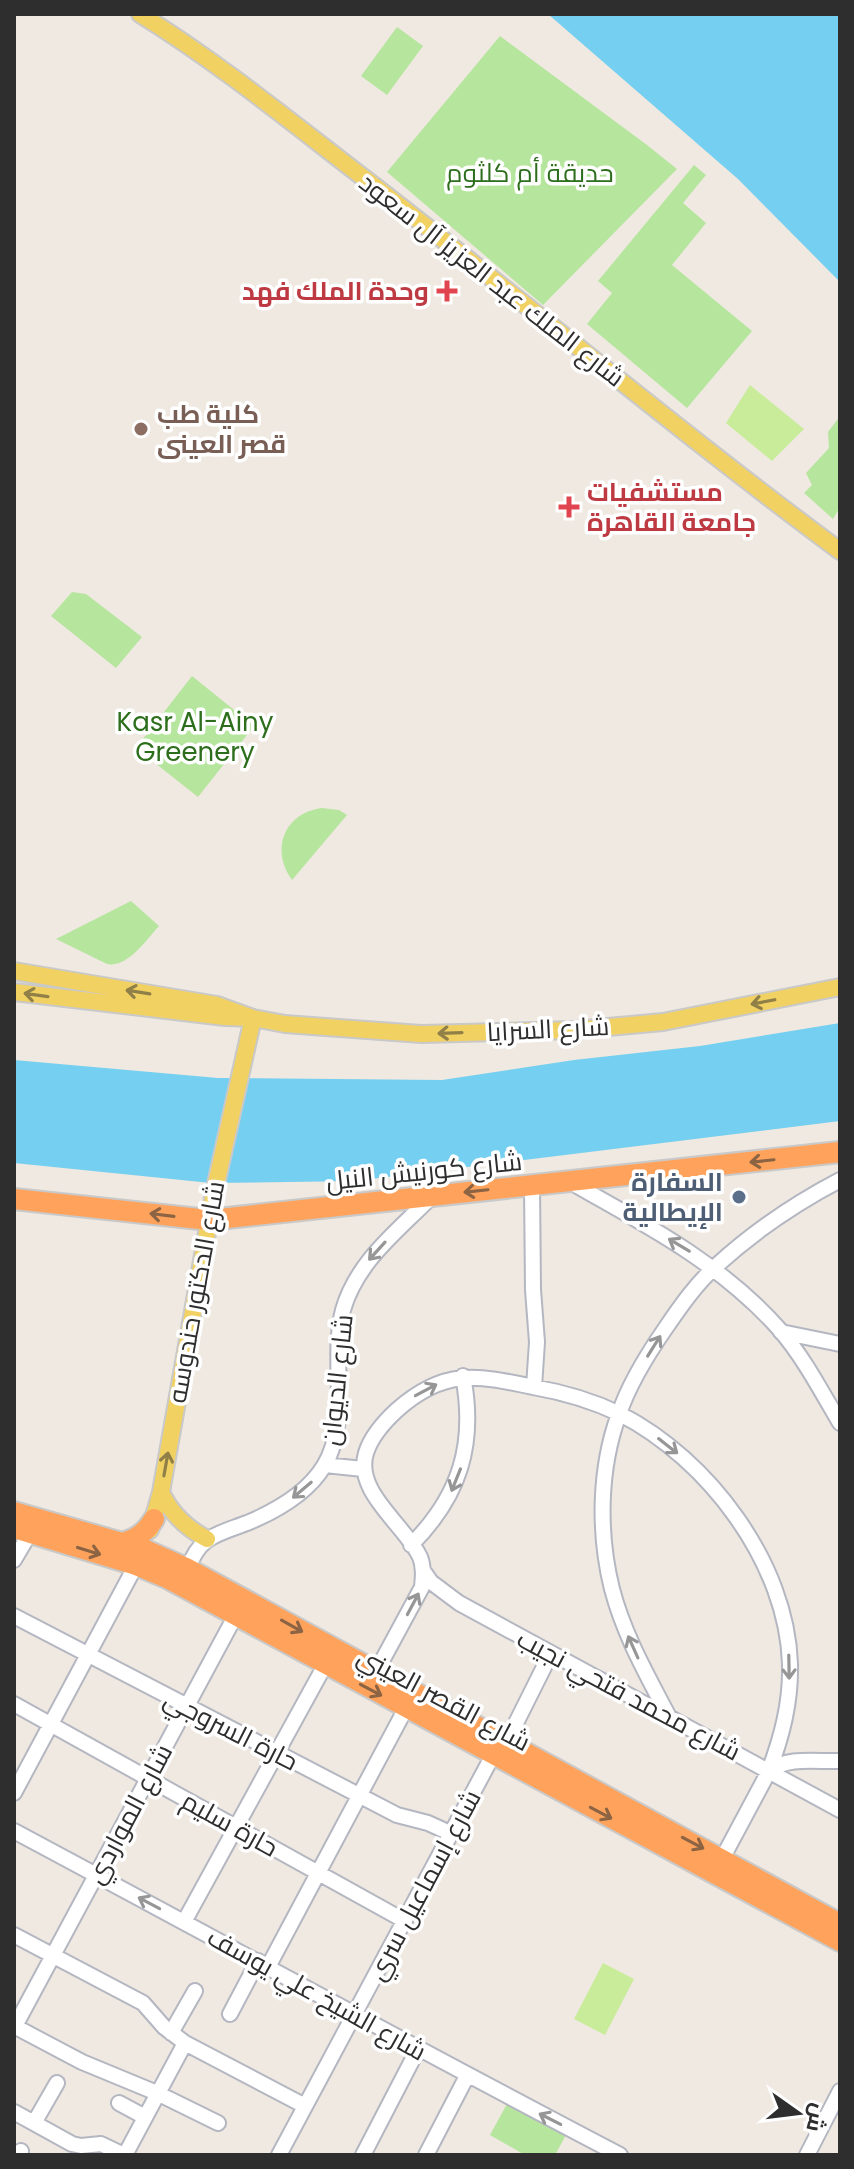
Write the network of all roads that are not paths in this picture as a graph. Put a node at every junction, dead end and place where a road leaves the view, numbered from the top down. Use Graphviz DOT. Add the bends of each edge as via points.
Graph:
graph roads {
  1 [pos="140,14"];
  2 [pos="840,551"];
  3 [pos="14,971"];
  4 [pos="840,987"];
  5 [pos="14,992"];
  6 [pos="253,1018"];
  7 [pos="840,1152"];
  8 [pos="840,1180"];
  9 [pos="570,1182"];
  10 [pos="532,1186"];
  11 [pos="432,1196"];
  12 [pos="14,1199"];
  13 [pos="202,1226"];
  14 [pos="713,1269"];
  15 [pos="781,1332"];
  16 [pos="840,1344"];
  17 [pos="463,1376"];
  18 [pos="534,1387"];
  19 [pos="619,1414"];
  20 [pos="840,1423"];
  21 [pos="325,1465"];
  22 [pos="363,1469"];
  23 [pos="161,1492"];
  24 [pos="14,1512"];
  25 [pos="154,1519"];
  26 [pos="22,1530"];
  27 [pos="207,1539"];
  28 [pos="122,1543"];
  29 [pos="411,1545"];
  30 [pos="140,1557"];
  31 [pos="14,1560"];
  32 [pos="188,1569"];
  33 [pos="424,1572"];
  34 [pos="240,1608"];
  35 [pos="14,1616"];
  36 [pos="551,1653"];
  37 [pos="88,1655"];
  38 [pos="325,1665"];
  39 [pos="376,1672"];
  40 [pos="14,1704"];
  41 [pos="187,1708"];
  42 [pos="406,1708"];
  43 [pos="669,1717"];
  44 [pos="51,1725"];
  45 [pos="500,1749"];
  46 [pos="277,1753"];
  47 [pos="840,1761"];
  48 [pos="769,1771"];
  49 [pos="148,1779"];
  50 [pos="14,1793"];
  51 [pos="359,1796"];
  52 [pos="840,1810"];
  53 [pos="236,1827"];
  54 [pos="14,1831"];
  55 [pos="452,1834"];
  56 [pos="722,1859"];
  57 [pos="318,1873"];
  58 [pos="96,1875"];
  59 [pos="405,1921"];
  60 [pos="184,1922"];
  61 [pos="840,1924"];
  62 [pos="14,1935"];
  63 [pos="840,1941"];
  64 [pos="53,1956"];
  65 [pos="263,1964"];
  66 [pos="195,1991"];
  67 [pos="230,2014"];
  68 [pos="354,2016"];
  69 [pos="14,2027"];
  70 [pos="171,2033"];
  71 [pos="185,2043"];
  72 [pos="418,2049"];
  73 [pos="467,2076"];
  74 [pos="57,2083"];
  75 [pos="840,2091"];
  76 [pos="157,2093"];
  77 [pos="119,2103"];
  78 [pos="305,2106"];
  79 [pos="14,2112"];
  80 [pos="145,2117"];
  81 [pos="34,2123"];
  82 [pos="218,2123"];
  83 [pos="92,2149"];
  84 [pos="124,2155"];
  85 [pos="279,2155"];
  86 [pos="363,2155"];
  87 [pos="426,2155"];
  88 [pos="620,2155"];
  89 [pos="807,2155"];
  1 -- 2 [label="main road, شارع الملك عبد العزيز آل سعود" via="229,74"];
  6 -- 3 [label="main road, شارع السرايا, one-way" via="217,1005"];
  4 -- 6 [label="main road, شارع السرايا, one-way" via="663,1022 575,1030 421,1034"];
  6 -- 5 [label="main road, شارع السرايا, one-way"];
  6 -- 13 [label="main road, شارع الدكتور حندوسه"];
  7 -- 9 [label="highway, شارع كورنيش النيل, one-way"];
  8 -- 14 [label="street" via="767,1226"];
  9 -- 10 [label="highway, شارع كورنيش النيل"];
  14 -- 9 [label="street, one-way"];
  10 -- 11 [label="highway, شارع كورنيش النيل, one-way"];
  10 -- 18 [label="street"];
  11 -- 13 [label="highway, شارع كورنيش النيل"];
  11 -- 21 [label="street, شارع الديوان, one-way" via="379,1248 352,1286 339,1331 336,1436"];
  13 -- 12 [label="highway, شارع كورنيش النيل, one-way"];
  23 -- 13 [label="main road, شارع الدكتور حندوسه, one-way"];
  14 -- 15 [label="street"];
  19 -- 14 [label="street, one-way" via="660,1337"];
  15 -- 16 [label="street"];
  15 -- 20 [label="street"];
  17 -- 18 [label="street"];
  22 -- 17 [label="street, one-way" via="378,1431 407,1401"];
  17 -- 29 [label="street, one-way" via="469,1422 461,1468 442,1510"];
  18 -- 19 [label="street"];
  43 -- 19 [label="street, one-way" via="621,1619 605,1552 604,1482"];
  19 -- 48 [label="street, one-way" via="659,1439 711,1485 767,1571 788,1637 790,1664 785,1719"];
  21 -- 22 [label="street"];
  21 -- 27 [label="street, شارع الديوان, one-way" via="288,1501"];
  22 -- 29 [label="street" via="377,1499"];
  23 -- 25 [label="main road, شارع الدكتور حندوسه"];
  23 -- 27 [label="main road" via="180,1520"];
  24 -- 28 [label="highway, شارع القصر العيني"];
  25 -- 28 [label="highway" via="141,1535"];
  25 -- 30 [label="main road, شارع الدكتور حندوسه"];
  26 -- 30 [label="highway, شارع القصر العيني, one-way"];
  26 -- 31 [label="street"];
  27 -- 32 [label="street"];
  28 -- 30 [label="highway, شارع القصر العيني"];
  29 -- 33 [label="street"];
  30 -- 32 [label="highway, شارع القصر العيني"];
  30 -- 34 [label="highway, شارع القصر العيني" via="167,1578"];
  30 -- 37 [label="street"];
  32 -- 34 [label="highway, شارع القصر العيني"];
  33 -- 36 [label="street, شارع محمد فتحي نجيب" via="459,1603"];
  39 -- 33 [label="street, one-way" via="422,1587"];
  34 -- 38 [label="highway, شارع القصر العيني"];
  34 -- 39 [label="highway, شارع القصر العيني, one-way"];
  34 -- 41 [label="street, شارع المواردي"];
  35 -- 37 [label="street, حارة السروجي"];
  36 -- 43 [label="street, شارع محمد فتحي نجيب"];
  36 -- 45 [label="street, شارع إسماعيل سري"];
  37 -- 41 [label="street, حارة السروجي"];
  37 -- 44 [label="street"];
  38 -- 42 [label="highway, شارع القصر العيني, one-way"];
  38 -- 46 [label="street"];
  39 -- 45 [label="highway, شارع القصر العيني"];
  40 -- 44 [label="street, حارة سليم"];
  41 -- 46 [label="street, حارة السروجي"];
  41 -- 49 [label="street, شارع المواردي"];
  42 -- 45 [label="highway, شارع القصر العيني"];
  42 -- 51 [label="street"];
  43 -- 48 [label="street, شارع محمد فتحي نجيب"];
  44 -- 49 [label="street, حارة سليم"];
  44 -- 50 [label="street"];
  45 -- 55 [label="street, شارع إسماعيل سري"];
  45 -- 56 [label="highway, شارع القصر العيني, one-way"];
  45 -- 63 [label="highway, شارع القصر العيني, one-way"];
  46 -- 51 [label="street, حارة السروجي"];
  46 -- 53 [label="street"];
  47 -- 48 [label="street" via="794,1761"];
  48 -- 52 [label="street, شارع محمد فتحي نجيب"];
  48 -- 56 [label="street"];
  49 -- 53 [label="street, حارة سليم"];
  49 -- 58 [label="street, شارع المواردي"];
  51 -- 55 [label="street, حارة السروجي"];
  51 -- 57 [label="street"];
  53 -- 57 [label="street, حارة سليم"];
  53 -- 60 [label="street"];
  54 -- 58 [label="street, شارع الشيخ علي يوسف"];
  55 -- 59 [label="street, شارع إسماعيل سري"];
  56 -- 61 [label="highway, شارع القصر العيني"];
  57 -- 59 [label="street, حارة سليم"];
  57 -- 65 [label="street"];
  60 -- 58 [label="street, شارع الشيخ علي يوسف, one-way"];
  58 -- 64 [label="street, شارع المواردي"];
  59 -- 68 [label="street, شارع إسماعيل سري"];
  60 -- 65 [label="street, شارع الشيخ علي يوسف"];
  62 -- 64 [label="street"];
  64 -- 69 [label="street, شارع المواردي"];
  64 -- 70 [label="street" via="143,2003"];
  65 -- 67 [label="street"];
  65 -- 68 [label="street, شارع الشيخ علي يوسف"];
  66 -- 70 [label="street"];
  68 -- 72 [label="street, شارع الشيخ علي يوسف"];
  68 -- 78 [label="street, شارع إسماعيل سري"];
  69 -- 76 [label="street"];
  70 -- 71 [label="street"];
  71 -- 76 [label="street"];
  71 -- 78 [label="street"];
  72 -- 73 [label="street, شارع الشيخ علي يوسف"];
  72 -- 86 [label="street"];
  73 -- 87 [label="street"];
  88 -- 73 [label="street, شارع الشيخ علي يوسف, one-way"];
  74 -- 81 [label="street"];
  75 -- 89 [label="street"];
  76 -- 80 [label="street"];
  76 -- 82 [label="street"];
  77 -- 80 [label="street"];
  78 -- 85 [label="street, شارع إسماعيل سري"];
  79 -- 81 [label="street"];
  80 -- 84 [label="street"];
  81 -- 83 [label="street"];
  83 -- 84 [label="street"];
}
